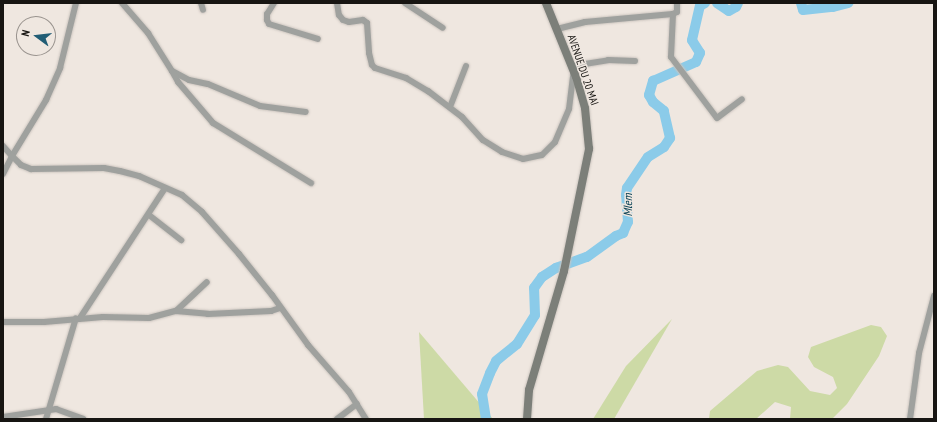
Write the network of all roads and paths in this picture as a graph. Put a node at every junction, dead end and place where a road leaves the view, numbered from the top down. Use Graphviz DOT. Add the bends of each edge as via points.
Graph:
graph roads {
  1 [pos="76,3"];
  2 [pos="122,3"];
  3 [pos="201,3"];
  4 [pos="274,3"];
  5 [pos="337,3"];
  6 [pos="406,3"];
  7 [pos="546,3"];
  8 [pos="677,3"];
  9 [pos="203,10"];
  10 [pos="674,14"];
  11 [pos="443,28"];
  12 [pos="557,29"];
  13 [pos="318,39"];
  14 [pos="635,61"];
  15 [pos="466,66"];
  16 [pos="573,68"];
  17 [pos="172,71"];
  18 [pos="742,99"];
  19 [pos="450,107"];
  20 [pos="306,112"];
  21 [pos="3,146"];
  22 [pos="12,156"];
  23 [pos="3,174"];
  24 [pos="311,183"];
  25 [pos="165,188"];
  26 [pos="149,215"];
  27 [pos="181,240"];
  28 [pos="207,282"];
  29 [pos="934,296"];
  30 [pos="280,308"];
  31 [pos="176,311"];
  32 [pos="78,318"];
  33 [pos="3,322"];
  34 [pos="357,404"];
  35 [pos="48,410"];
  36 [pos="3,416"];
  37 [pos="46,419"];
  38 [pos="83,419"];
  39 [pos="337,419"];
  40 [pos="366,419"];
  41 [pos="527,419"];
  42 [pos="910,419"];
  1 -- 22 [label="street" via="55,83"];
  2 -- 17 [label="street" via="148,33"];
  3 -- 9 [label="street"];
  4 -- 13 [label="street" via="267,14 269,24"];
  5 -- 19 [label="street" via="339,15 343,20 363,20 367,23 369,53 374,68 406,78"];
  6 -- 11 [label="street"];
  7 -- 12 [label="main road, AVENUE DU 20 MAI"];
  8 -- 10 [label="street"];
  10 -- 12 [label="street" via="585,22"];
  10 -- 18 [label="street" via="671,57 717,118"];
  12 -- 16 [label="main road, AVENUE DU 20 MAI"];
  14 -- 16 [label="street" via="608,60"];
  15 -- 19 [label="street"];
  16 -- 19 [label="street" via="569,110 564,125 555,142 542,155 523,159 502,152 483,140"];
  16 -- 41 [label="main road, AVENUE DU 20 MAI" via="585,108 589,150 565,267 529,390"];
  17 -- 20 [label="street" via="189,80 208,84 260,106"];
  17 -- 24 [label="street" via="178,82 213,123"];
  21 -- 22 [label="street"];
  22 -- 23 [label="street"];
  22 -- 25 [label="street" via="21,165 31,169 104,168 139,176"];
  25 -- 26 [label="street"];
  25 -- 30 [label="street" via="182,195 202,212 243,258"];
  26 -- 27 [label="street"];
  26 -- 32 [label="street"];
  28 -- 31 [label="street"];
  29 -- 42 [label="street" via="919,353"];
  30 -- 31 [label="street" via="271,312 208,314"];
  30 -- 34 [label="street"];
  31 -- 32 [label="street" via="149,318"];
  32 -- 33 [label="street" via="44,322"];
  32 -- 35 [label="street"];
  34 -- 39 [label="street"];
  34 -- 40 [label="street"];
  35 -- 36 [label="street"];
  35 -- 37 [label="street"];
  35 -- 38 [label="street" via="56,409"];
}
